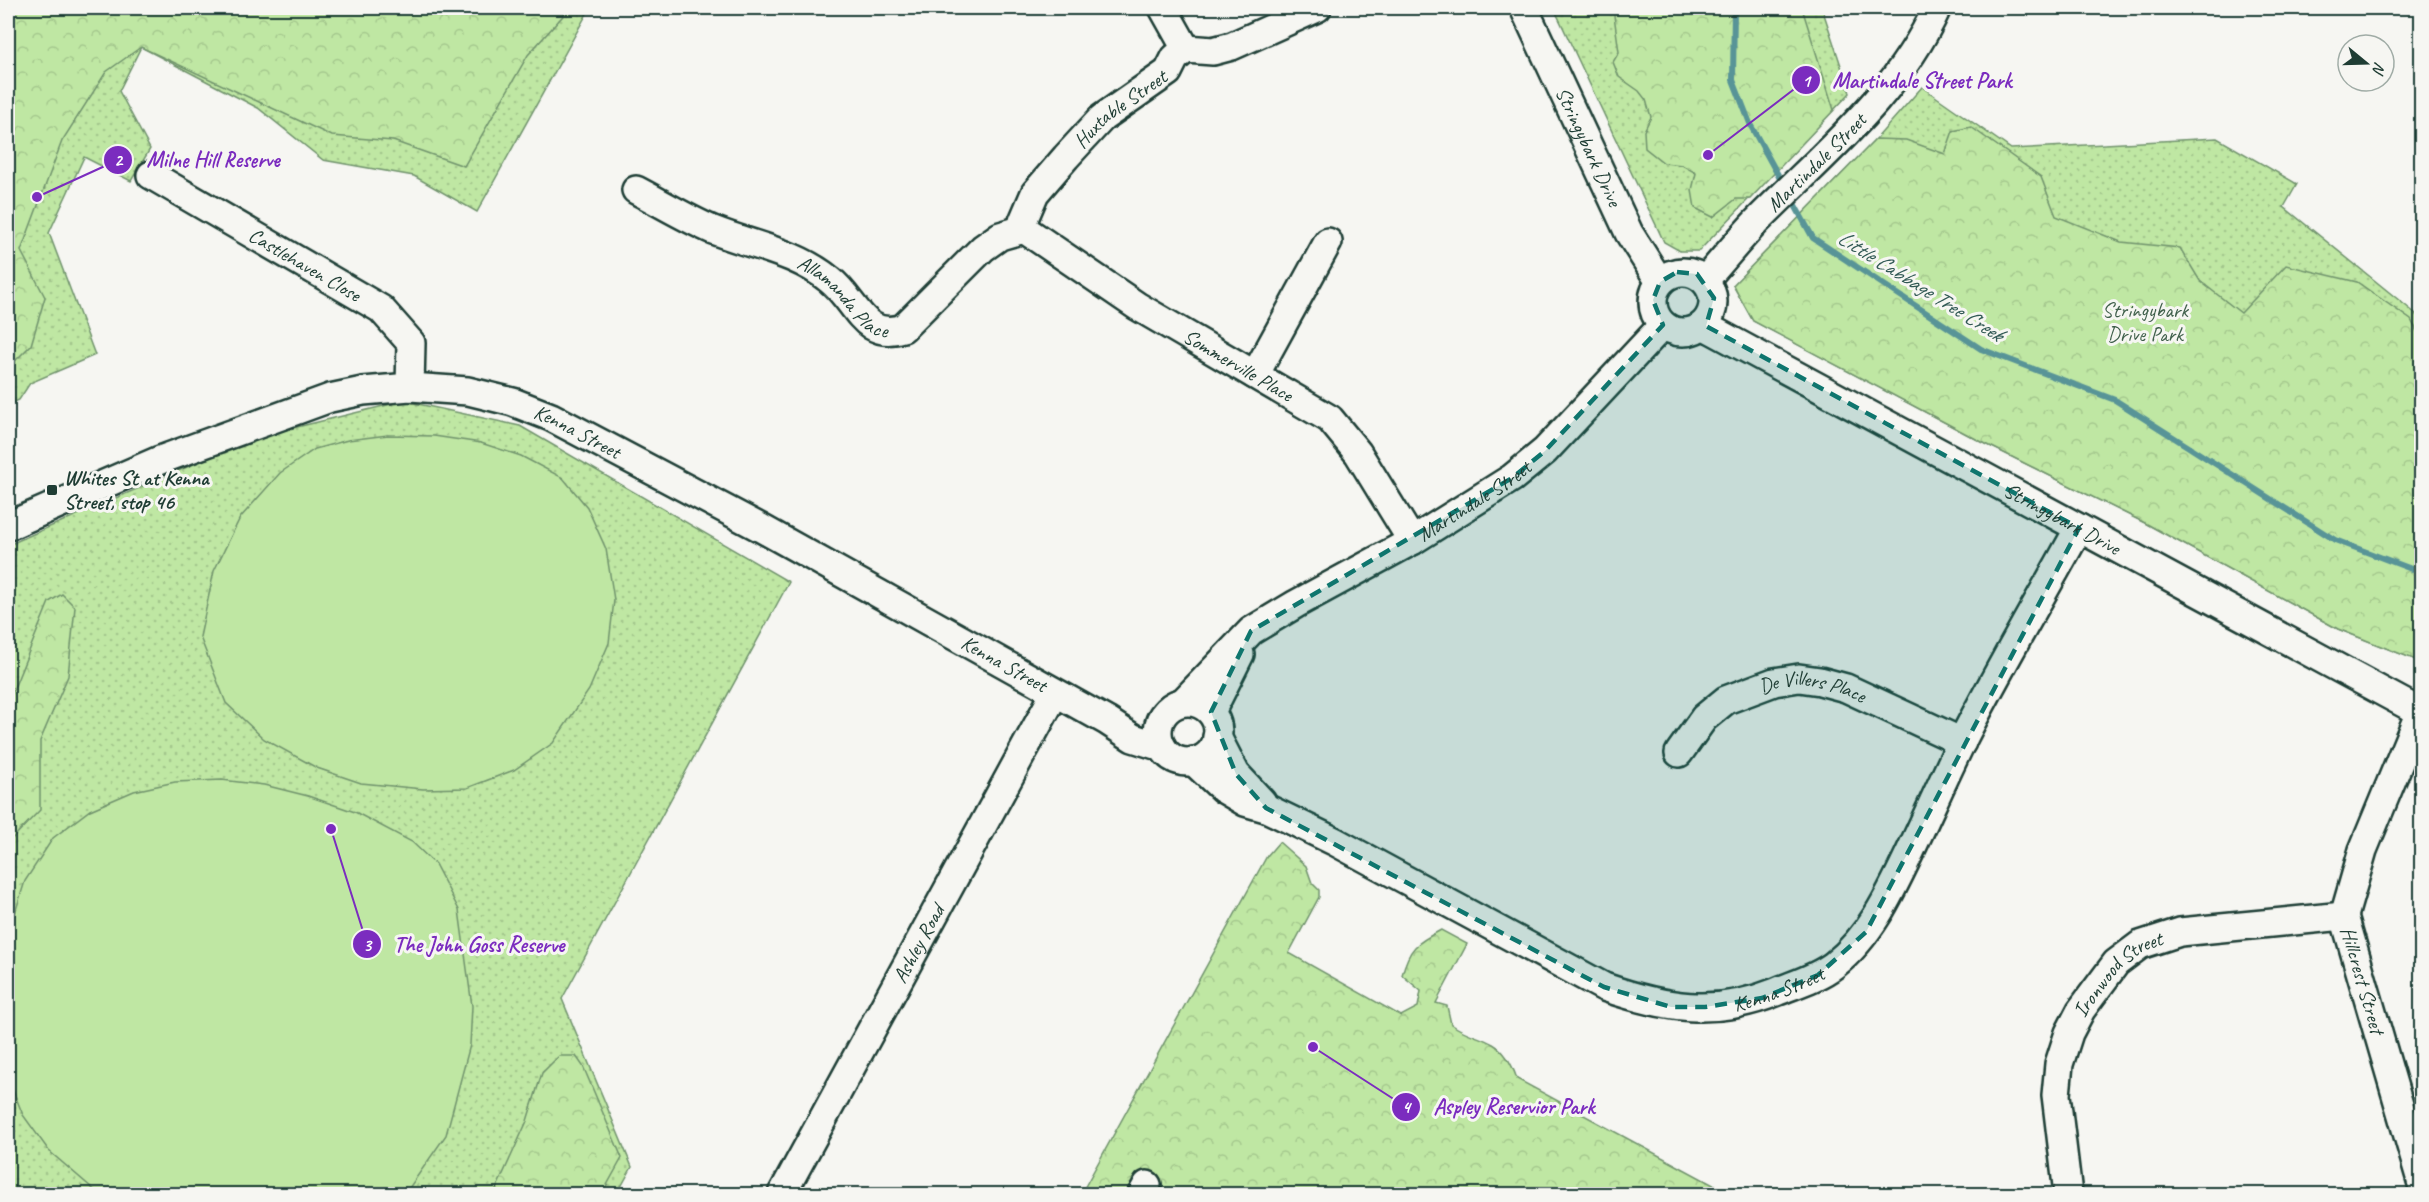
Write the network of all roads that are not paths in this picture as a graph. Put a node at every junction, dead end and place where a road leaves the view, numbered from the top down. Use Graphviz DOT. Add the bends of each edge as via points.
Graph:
graph roads {
  1 [pos="1163,8"];
  2 [pos="1317,8"];
  3 [pos="1524,8"];
  4 [pos="1937,8"];
  5 [pos="1186,49"];
  6 [pos="151,175"];
  7 [pos="636,190"];
  8 [pos="1024,229"];
  9 [pos="1328,242"];
  10 [pos="1705,280"];
  11 [pos="1660,282"];
  12 [pos="1664,325"];
  13 [pos="1703,325"];
  14 [pos="1255,375"];
  15 [pos="410,387"];
  16 [pos="8,526"];
  17 [pos="2079,528"];
  18 [pos="1412,541"];
  19 [pos="1251,631"];
  20 [pos="1055,693"];
  21 [pos="1172,710"];
  22 [pos="2421,712"];
  23 [pos="1107,721"];
  24 [pos="1214,725"];
  25 [pos="1962,742"];
  26 [pos="1162,747"];
  27 [pos="1679,753"];
  28 [pos="1193,761"];
  29 [pos="1266,808"];
  30 [pos="2344,916"];
  31 [pos="2411,1106"];
  32 [pos="2421,1184"];
  33 [pos="782,1194"];
  34 [pos="2068,1194"];
  1 -- 5 [label="street"];
  2 -- 5 [label="street" via="1232,46 1213,51"];
  3 -- 11 [label="street, Stringybark Drive" via="1629,234"];
  4 -- 10 [label="street, Martindale Street" via="1904,67 1869,110"];
  5 -- 8 [label="street, Huxtable Street" via="1175,58 1168,72 1102,118 1066,157 1035,193 1023,221"];
  6 -- 15 [label="street, Castlehaven Close" via="381,309 411,344"];
  7 -- 8 [label="street, Allamanda Place" via="713,230 807,265 830,280 876,330 889,332 903,328 983,248 1000,236"];
  8 -- 14 [label="street, Sommerville Place" via="1137,306"];
  9 -- 14 [label="street"];
  10 -- 11 [label="street" via="1687,271"];
  10 -- 13 [label="street" via="1711,288 1713,308"];
  11 -- 12 [label="street" via="1653,300"];
  12 -- 13 [label="street" via="1688,332"];
  12 -- 18 [label="street, Martindale Street" via="1545,451 1512,478"];
  13 -- 17 [label="street, Stringybark Drive"];
  14 -- 18 [label="street, Sommerville Place" via="1330,419 1358,453"];
  15 -- 16 [label="street, Kenna Street" via="330,398 160,460"];
  15 -- 20 [label="street, Kenna Street" via="468,392 513,402 551,417 761,528"];
  17 -- 22 [label="street, Stringybark Drive"];
  17 -- 25 [label="street, Kenna Street"];
  18 -- 19 [label="street, Martindale Street"];
  19 -- 21 [label="street, Martindale Street"];
  19 -- 24 [label="street"];
  20 -- 23 [label="street, Kenna Street"];
  20 -- 33 [label="street, Ashley Road"];
  21 -- 23 [label="street, Kenna Street" via="1136,722"];
  21 -- 24 [label="street, Kenna Street" via="1198,704"];
  21 -- 26 [label="street" via="1158,732"];
  22 -- 30 [label="street, Hillcrest Street" via="2363,850"];
  23 -- 26 [label="street, Kenna Street" via="1133,738"];
  24 -- 28 [label="street" via="1208,753"];
  24 -- 29 [label="street, Kenna Street" via="1236,774"];
  25 -- 27 [label="street, De Villers Place" via="1846,688 1799,678 1774,682 1726,700 1704,718"];
  25 -- 29 [label="street, Kenna Street" via="1891,892 1852,949 1818,975 1762,998 1706,1008 1671,1007 1604,987"];
  26 -- 28 [label="street, Kenna Street" via="1176,759"];
  28 -- 29 [label="street, Kenna Street" via="1223,789"];
  30 -- 31 [label="street, Hillcrest Street"];
  30 -- 34 [label="street, Ironwood Street" via="2180,932 2140,945 2116,963 2081,1010 2059,1064 2056,1095"];
  31 -- 32 [label="street, Hillcrest Street"];
}
